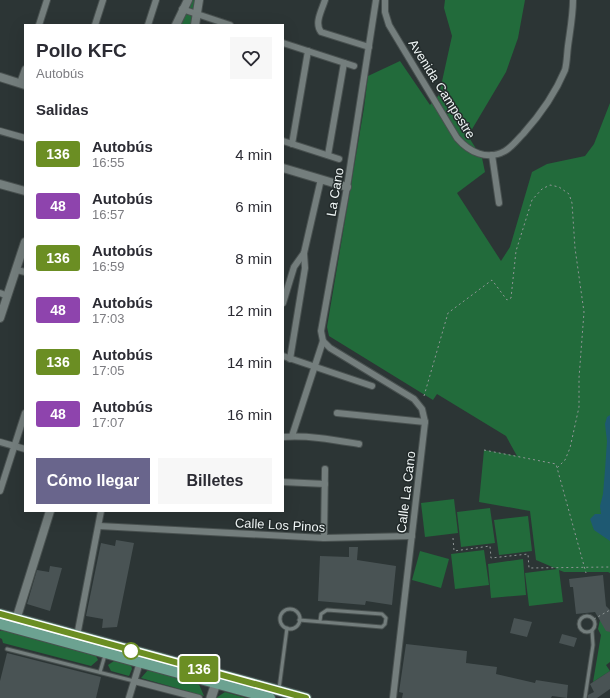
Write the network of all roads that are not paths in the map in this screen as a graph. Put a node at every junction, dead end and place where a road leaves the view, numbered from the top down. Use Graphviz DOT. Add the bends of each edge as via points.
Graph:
graph roads {
  1 [pos="47,0"];
  2 [pos="102,0"];
  3 [pos="156,0"];
  4 [pos="188,0"];
  5 [pos="199,0"];
  6 [pos="325,0"];
  7 [pos="376,0"];
  8 [pos="385,0"];
  9 [pos="573,0"];
  10 [pos="182,10"];
  11 [pos="197,14"];
  12 [pos="39,24"];
  13 [pos="94,24"];
  14 [pos="148,24"];
  15 [pos="176,24"];
  16 [pos="195,24"];
  17 [pos="227,24"];
  18 [pos="284,43"];
  19 [pos="369,47"];
  20 [pos="308,51"];
  21 [pos="344,63"];
  22 [pos="354,66"];
  23 [pos="0,77"];
  24 [pos="23,84"];
  25 [pos="0,131"];
  26 [pos="24,138"];
  27 [pos="284,141"];
  28 [pos="292,144"];
  29 [pos="328,155"];
  30 [pos="492,155"];
  31 [pos="339,159"];
  32 [pos="284,168"];
  33 [pos="321,179"];
  34 [pos="0,184"];
  35 [pos="347,187"];
  36 [pos="24,191"];
  37 [pos="500,203"];
  38 [pos="24,245"];
  39 [pos="304,253"];
  40 [pos="16,270"];
  41 [pos="24,272"];
  42 [pos="4,295"];
  43 [pos="284,299"];
  44 [pos="0,318"];
  45 [pos="323,341"];
  46 [pos="284,356"];
  47 [pos="290,359"];
  48 [pos="315,367"];
  49 [pos="372,386"];
  50 [pos="337,413"];
  51 [pos="24,416"];
  52 [pos="425,422"];
  53 [pos="292,436"];
  54 [pos="284,437"];
  55 [pos="0,442"];
  56 [pos="360,444"];
  57 [pos="14,446"];
  58 [pos="24,450"];
  59 [pos="325,469"];
  60 [pos="284,482"];
  61 [pos="324,484"];
  62 [pos="0,491"];
  63 [pos="50,512"];
  64 [pos="101,512"];
  65 [pos="98,526"];
  66 [pos="412,536"];
  67 [pos="324,538"];
  68 [pos="300,620"];
  69 [pos="320,621"];
  70 [pos="0,622"];
  71 [pos="15,623"];
  72 [pos="287,628"];
  73 [pos="592,631"];
  74 [pos="77,636"];
  75 [pos="7,649"];
  76 [pos="106,653"];
  77 [pos="140,662"];
  78 [pos="100,672"];
  79 [pos="217,679"];
  80 [pos="134,681"];
  81 [pos="279,691"];
  82 [pos="129,698"];
  83 [pos="199,698"];
  84 [pos="211,698"];
  85 [pos="270,698"];
  86 [pos="306,698"];
  87 [pos="393,698"];
  88 [pos="585,698"];
  1 -- 12 [label="street"];
  2 -- 13 [label="street"];
  3 -- 14 [label="street"];
  4 -- 10 [label="street"];
  5 -- 11 [label="street"];
  6 -- 19 [label="street" via="317,23 321,32"];
  7 -- 19 [label="street, La Cano"];
  8 -- 30 [label="street, Avenida Campestre" via="389,24 457,138 473,152"];
  9 -- 30 [label="street" via="565,68 554,93 513,144 505,151"];
  10 -- 11 [label="street"];
  10 -- 15 [label="street"];
  11 -- 16 [label="street"];
  11 -- 17 [label="street"];
  18 -- 20 [label="street"];
  19 -- 35 [label="street, La Cano"];
  20 -- 21 [label="street"];
  20 -- 28 [label="street"];
  21 -- 22 [label="street"];
  21 -- 29 [label="street"];
  23 -- 24 [label="street"];
  25 -- 26 [label="street"];
  27 -- 28 [label="street"];
  28 -- 29 [label="street"];
  29 -- 31 [label="street"];
  30 -- 37 [label="street"];
  32 -- 33 [label="street"];
  33 -- 35 [label="street"];
  33 -- 39 [label="street"];
  34 -- 36 [label="street"];
  35 -- 45 [label="street, La Cano" via="321,331"];
  38 -- 40 [label="street"];
  39 -- 43 [label="street" via="294,267"];
  39 -- 47 [label="street" via="305,268"];
  40 -- 41 [label="street"];
  40 -- 42 [label="street"];
  42 -- 44 [label="street"];
  45 -- 48 [label="street, La Cano"];
  45 -- 52 [label="street, Calle La Cano" via="330,348 414,399 422,409"];
  46 -- 47 [label="street"];
  47 -- 48 [label="street"];
  48 -- 49 [label="street"];
  48 -- 53 [label="street, La Cano"];
  50 -- 52 [label="street"];
  51 -- 57 [label="street"];
  52 -- 66 [label="street, Calle La Cano"];
  53 -- 54 [label="street"];
  53 -- 56 [label="street"];
  55 -- 57 [label="street"];
  57 -- 58 [label="street"];
  57 -- 62 [label="street"];
  59 -- 61 [label="street"];
  60 -- 61 [label="street"];
  61 -- 67 [label="street"];
  63 -- 71 [label="street"];
  64 -- 65 [label="street"];
  65 -- 67 [label="street, Calle Los Pinos"];
  65 -- 74 [label="street"];
  66 -- 67 [label="street, Calle Los Pinos"];
  66 -- 87 [label="street, Calle La Cano"];
  68 -- 69 [label="lane"];
  68 -- 72 [label="lane" via="294,628"];
  68 -- 72 [label="lane" via="296,611 285,610 281,615 281,622"];
  69 -- 69 [label="lane" via="382,627 386,618 382,614 327,610 321,614"];
  70 -- 71 [label="main road"];
  71 -- 74 [label="main road"];
  71 -- 76 [label="main road"];
  72 -- 81 [label="lane"];
  73 -- 73 [label="lane" via="588,633 580,629 578,624 582,617 591,616 594,620 596,624"];
  73 -- 88 [label="lane" via="594,645"];
  74 -- 79 [label="main road"];
  75 -- 78 [label="lane"];
  76 -- 77 [label="main road"];
  76 -- 78 [label="lane"];
  77 -- 79 [label="main road"];
  77 -- 80 [label="street"];
  78 -- 80 [label="lane"];
  79 -- 81 [label="main road"];
  79 -- 84 [label="main road"];
  79 -- 85 [label="main road"];
  80 -- 82 [label="street"];
  80 -- 83 [label="street"];
  81 -- 86 [label="main road"];
}
